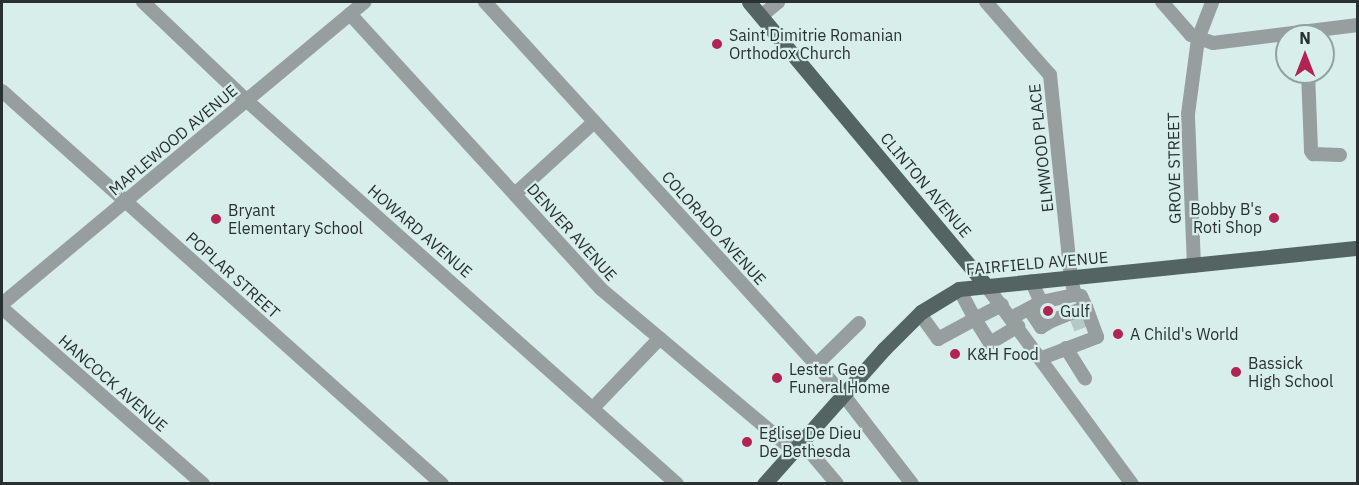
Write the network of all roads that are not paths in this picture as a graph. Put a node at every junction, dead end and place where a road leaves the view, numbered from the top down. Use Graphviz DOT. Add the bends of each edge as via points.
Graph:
graph roads {
  1 [pos="365,2"];
  2 [pos="485,2"];
  3 [pos="749,2"];
  4 [pos="778,2"];
  5 [pos="986,2"];
  6 [pos="1162,2"];
  7 [pos="1212,2"];
  8 [pos="147,3"];
  9 [pos="350,14"];
  10 [pos="762,16"];
  11 [pos="1358,25"];
  12 [pos="1335,29"];
  13 [pos="1275,37"];
  14 [pos="1198,39"];
  15 [pos="1308,84"];
  16 [pos="2,91"];
  17 [pos="246,100"];
  18 [pos="594,122"];
  19 [pos="1340,155"];
  20 [pos="515,194"];
  21 [pos="126,202"];
  22 [pos="1358,248"];
  23 [pos="1194,266"];
  24 [pos="1071,279"];
  25 [pos="1030,281"];
  26 [pos="985,284"];
  27 [pos="959,289"];
  28 [pos="1075,296"];
  29 [pos="1002,305"];
  30 [pos="2,306"];
  31 [pos="1035,306"];
  32 [pos="1079,312"];
  33 [pos="920,314"];
  34 [pos="975,319"];
  35 [pos="1015,322"];
  36 [pos="859,323"];
  37 [pos="660,338"];
  38 [pos="1066,348"];
  39 [pos="1042,358"];
  40 [pos="816,365"];
  41 [pos="1085,378"];
  42 [pos="842,393"];
  43 [pos="594,407"];
  44 [pos="796,445"];
  45 [pos="203,483"];
  46 [pos="442,483"];
  47 [pos="677,483"];
  48 [pos="764,483"];
  49 [pos="837,483"];
  50 [pos="912,483"];
  51 [pos="1132,483"];
  1 -- 9 [label="street, MAPLEWOOD AVENUE"];
  2 -- 18 [label="street, COLORADO AVENUE"];
  3 -- 10 [label="main road, CLINTON AVENUE"];
  4 -- 10 [label="street"];
  5 -- 24 [label="street, ELMWOOD PLACE" via="1050,75"];
  6 -- 14 [label="street"];
  7 -- 14 [label="street, GROVE STREET"];
  8 -- 17 [label="street, HOWARD AVENUE"];
  9 -- 17 [label="street, MAPLEWOOD AVENUE"];
  9 -- 20 [label="street, DENVER AVENUE"];
  10 -- 26 [label="main road, CLINTON AVENUE"];
  11 -- 12 [label="street"];
  13 -- 14 [label="street" via="1220,43"];
  14 -- 23 [label="street, GROVE STREET" via="1187,141"];
  15 -- 19 [label="street" via="1311,151"];
  16 -- 21 [label="street, POPLAR STREET"];
  17 -- 21 [label="street, MAPLEWOOD AVENUE"];
  17 -- 43 [label="street, HOWARD AVENUE"];
  18 -- 20 [label="street"];
  18 -- 40 [label="street, COLORADO AVENUE"];
  20 -- 37 [label="street, DENVER AVENUE" via="601,289"];
  21 -- 30 [label="street, MAPLEWOOD AVENUE"];
  21 -- 46 [label="street, POPLAR STREET"];
  22 -- 23 [label="main road, FAIRFIELD AVENUE"];
  23 -- 24 [label="main road, FAIRFIELD AVENUE"];
  24 -- 25 [label="main road, FAIRFIELD AVENUE"];
  24 -- 28 [label="street, ELMWOOD PLACE"];
  25 -- 26 [label="main road, FAIRFIELD AVENUE"];
  25 -- 31 [label="street"];
  26 -- 27 [label="main road, FAIRFIELD AVENUE"];
  26 -- 29 [label="street, CLINTON AVENUE"];
  27 -- 33 [label="main road, FAIRFIELD AVENUE"];
  27 -- 34 [label="street"];
  28 -- 31 [label="street"];
  28 -- 32 [label="street" via="1081,296"];
  29 -- 34 [label="street"];
  29 -- 35 [label="street, CLINTON AVENUE"];
  30 -- 45 [label="street, HANCOCK AVENUE"];
  31 -- 32 [label="street" via="1041,327"];
  31 -- 35 [label="street"];
  32 -- 38 [label="street" via="1096,337 1083,335"];
  33 -- 34 [label="street" via="938,339"];
  33 -- 42 [label="main road, FAIRFIELD AVENUE"];
  34 -- 35 [label="street" via="990,343"];
  35 -- 39 [label="street, CLINTON AVENUE"];
  36 -- 40 [label="street"];
  37 -- 43 [label="street"];
  37 -- 44 [label="street, DENVER AVENUE"];
  38 -- 39 [label="street"];
  38 -- 41 [label="street"];
  39 -- 51 [label="street, CLINTON AVENUE"];
  40 -- 42 [label="street, COLORADO AVENUE"];
  42 -- 44 [label="main road, FAIRFIELD AVENUE"];
  42 -- 50 [label="street, COLORADO AVENUE"];
  43 -- 47 [label="street, HOWARD AVENUE"];
  44 -- 48 [label="main road, FAIRFIELD AVENUE"];
  44 -- 49 [label="street, DENVER AVENUE"];
}
